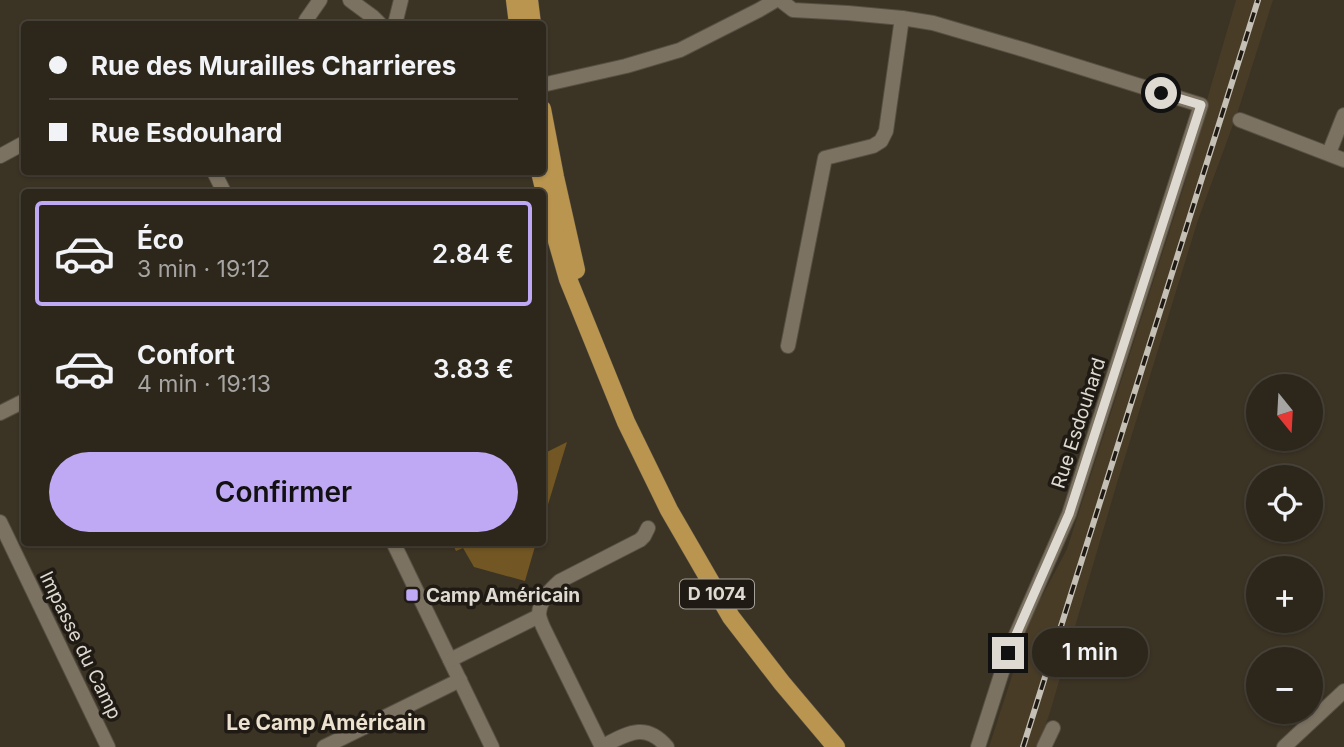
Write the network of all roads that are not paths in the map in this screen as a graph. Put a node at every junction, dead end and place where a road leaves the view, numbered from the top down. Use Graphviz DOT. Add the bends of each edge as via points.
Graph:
graph roads {
  1 [pos="320,0"];
  2 [pos="350,0"];
  3 [pos="401,0"];
  4 [pos="516,0"];
  5 [pos="529,0"];
  6 [pos="778,0"];
  7 [pos="902,18"];
  8 [pos="306,20"];
  9 [pos="377,21"];
  10 [pos="396,21"];
  11 [pos="518,21"];
  12 [pos="532,21"];
  13 [pos="546,84"];
  14 [pos="1344,115"];
  15 [pos="1240,120"];
  16 [pos="546,128"];
  17 [pos="21,146"];
  18 [pos="1329,153"];
  19 [pos="0,156"];
  20 [pos="1344,160"];
  21 [pos="546,197"];
  22 [pos="585,318"];
  23 [pos="788,346"];
  24 [pos="21,402"];
  25 [pos="0,413"];
  26 [pos="0,522"];
  27 [pos="648,528"];
  28 [pos="395,546"];
  29 [pos="539,616"];
  30 [pos="450,660"];
  31 [pos="460,680"];
  32 [pos="1344,691"];
  33 [pos="1053,728"];
  34 [pos="108,747"];
  35 [pos="324,747"];
  36 [pos="492,747"];
  37 [pos="602,747"];
  38 [pos="667,747"];
  39 [pos="836,747"];
  40 [pos="978,747"];
  41 [pos="1044,747"];
  42 [pos="1284,747"];
  1 -- 8 [label="street"];
  2 -- 9 [label="street"];
  3 -- 10 [label="street"];
  4 -- 11 [label="main road"];
  5 -- 12 [label="main road"];
  6 -- 7 [label="street" via="793,10"];
  6 -- 13 [label="street" via="680,50"];
  7 -- 23 [label="street" via="881,141 825,158"];
  7 -- 40 [label="street, Rue Esdouhard" via="972,34 1201,105 1069,514 1008,653"];
  14 -- 18 [label="street"];
  15 -- 18 [label="street"];
  16 -- 22 [label="main road, D 1074"];
  17 -- 19 [label="street"];
  18 -- 20 [label="street"];
  21 -- 22 [label="main road, D 1074" via="568,279"];
  22 -- 39 [label="main road, D 1074" via="626,422 668,510 731,617"];
  24 -- 25 [label="street"];
  26 -- 34 [label="street, Impasse du Camp"];
  27 -- 29 [label="street" via="640,540 559,581 545,597"];
  28 -- 30 [label="street"];
  29 -- 30 [label="street"];
  29 -- 37 [label="street"];
  30 -- 31 [label="street"];
  31 -- 35 [label="street"];
  31 -- 36 [label="street"];
  32 -- 42 [label="street"];
  33 -- 41 [label="street"];
  37 -- 38 [label="street" via="638,732 655,735"];
}
